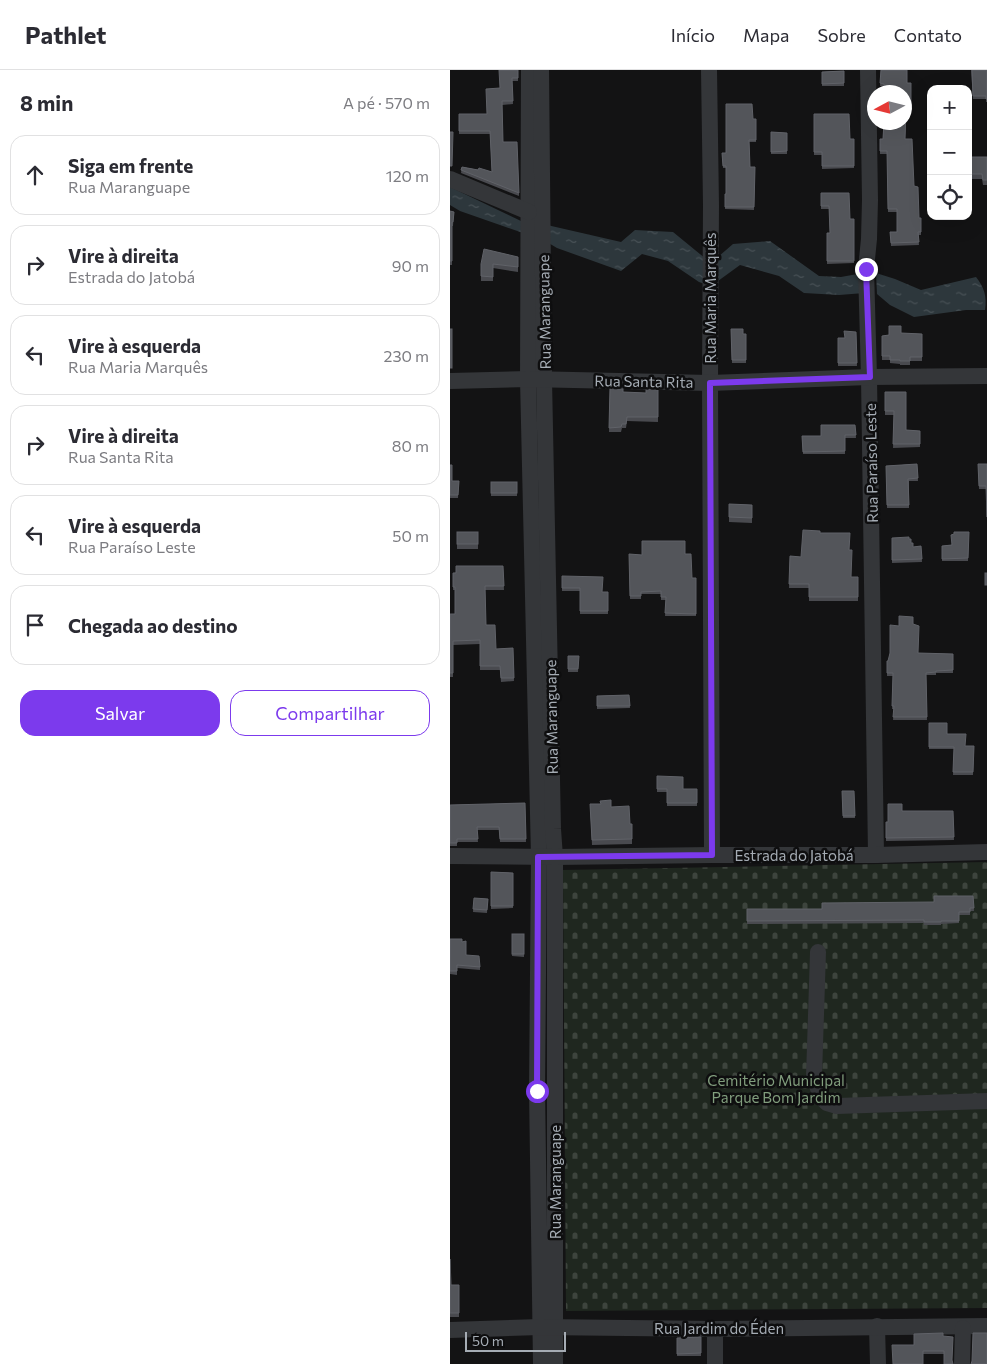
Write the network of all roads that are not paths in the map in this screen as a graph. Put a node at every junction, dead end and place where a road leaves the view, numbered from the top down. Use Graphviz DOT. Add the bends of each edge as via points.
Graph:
graph roads {
  1 [pos="529,70"];
  2 [pos="541,70"];
  3 [pos="708,70"];
  4 [pos="868,70"];
  5 [pos="450,179"];
  6 [pos="528,212"];
  7 [pos="987,376"];
  8 [pos="870,377"];
  9 [pos="536,379"];
  10 [pos="450,381"];
  11 [pos="710,383"];
  12 [pos="987,852"];
  13 [pos="712,855"];
  14 [pos="876,855"];
  15 [pos="450,856"];
  16 [pos="538,857"];
  17 [pos="555,858"];
  18 [pos="818,952"];
  19 [pos="987,1101"];
  20 [pos="877,1326"];
  21 [pos="987,1326"];
  22 [pos="548,1328"];
  23 [pos="963,1328"];
  24 [pos="715,1329"];
  25 [pos="450,1330"];
  26 [pos="541,1364"];
  27 [pos="555,1364"];
  28 [pos="715,1364"];
  29 [pos="878,1364"];
  30 [pos="962,1364"];
  1 -- 6 [label="street, Rua Maranguape"];
  2 -- 9 [label="street, Rua Maranguape"];
  3 -- 11 [label="street, Rua Maria Marquês"];
  4 -- 8 [label="street, Rua Paraíso Leste" via="870,200 866,269"];
  5 -- 6 [label="street"];
  6 -- 9 [label="street, Rua Maranguape"];
  7 -- 8 [label="street, Rua Santa Rita"];
  8 -- 11 [label="street, Rua Santa Rita"];
  8 -- 14 [label="street, Rua Paraíso Leste"];
  9 -- 10 [label="street, Rua Santa Rita"];
  9 -- 11 [label="street, Rua Santa Rita"];
  9 -- 16 [label="street, Rua Maranguape"];
  9 -- 17 [label="street, Rua Maranguape"];
  11 -- 13 [label="street, Rua Maria Marquês"];
  12 -- 14 [label="street, Estrada do Jatobá"];
  13 -- 14 [label="street, Estrada do Jatobá"];
  13 -- 17 [label="street, Estrada do Jatobá"];
  15 -- 16 [label="street, Estrada do Jatobá"];
  16 -- 17 [label="street, Estrada do Jatobá"];
  16 -- 22 [label="street, Rua Maranguape" via="537,1091"];
  17 -- 22 [label="street, Rua Maranguape"];
  18 -- 19 [label="street" via="814,1077 821,1097 827,1103 837,1106"];
  20 -- 23 [label="street, Rua Jardim do Éden"];
  20 -- 24 [label="street, Rua Jardim do Éden"];
  20 -- 29 [label="street"];
  21 -- 23 [label="street, Rua Jardim do Éden"];
  22 -- 24 [label="street, Rua Jardim do Éden"];
  22 -- 25 [label="street, Rua Jardim do Éden"];
  22 -- 26 [label="street, Rua Maranguape"];
  22 -- 27 [label="street, Rua Maranguape"];
  23 -- 30 [label="street"];
  24 -- 28 [label="street"];
}
